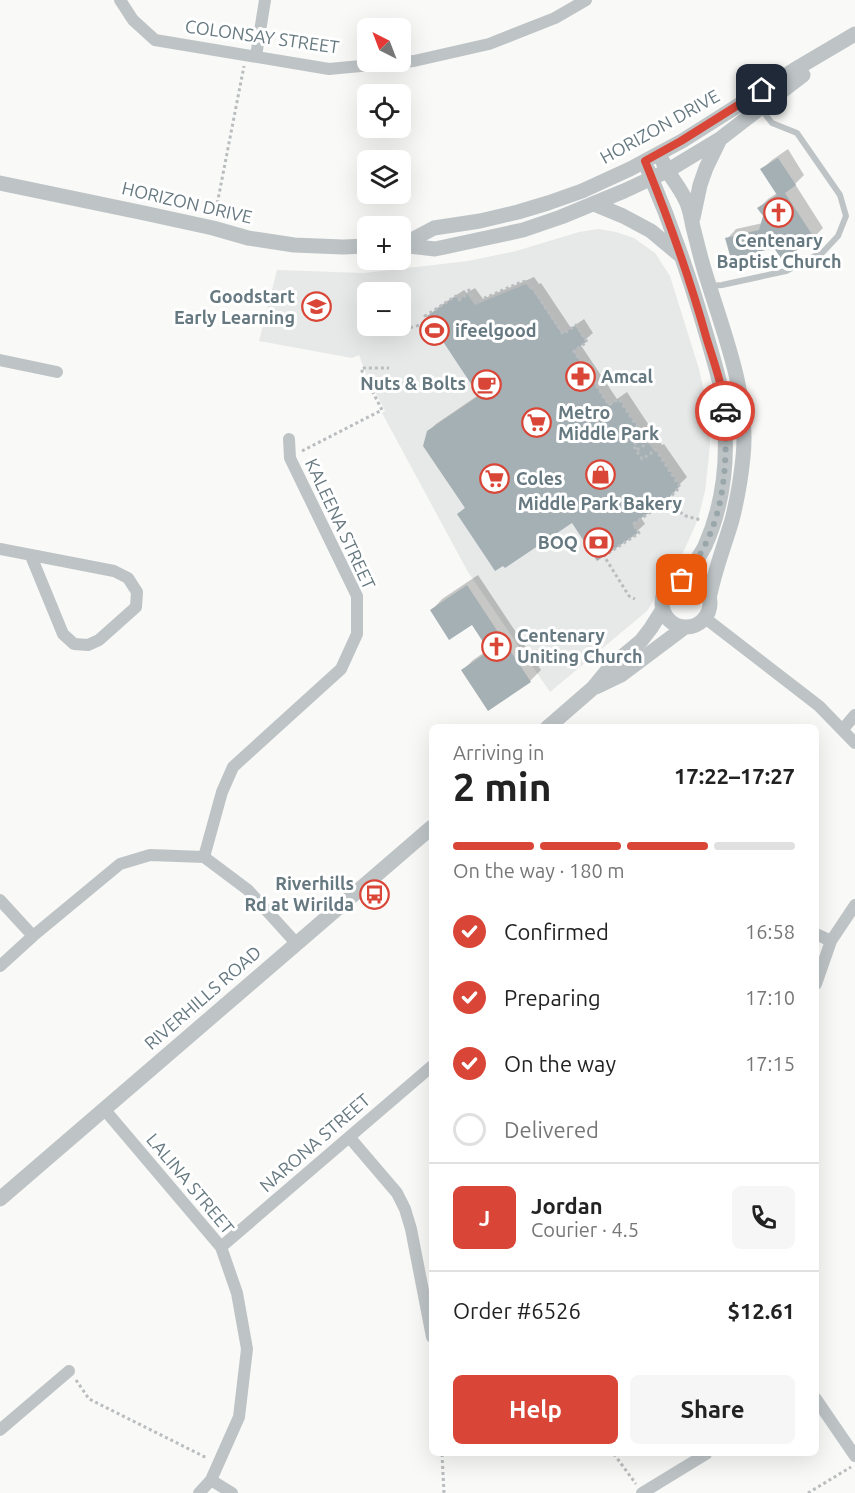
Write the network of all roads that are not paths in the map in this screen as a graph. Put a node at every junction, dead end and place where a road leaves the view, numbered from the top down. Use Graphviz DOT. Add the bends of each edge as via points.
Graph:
graph roads {
  1 [pos="120,0"];
  2 [pos="265,0"];
  3 [pos="586,0"];
  4 [pos="855,34"];
  5 [pos="825,53"];
  6 [pos="251,56"];
  7 [pos="760,108"];
  8 [pos="720,139"];
  9 [pos="659,154"];
  10 [pos="645,161"];
  11 [pos="667,171"];
  12 [pos="652,178"];
  13 [pos="0,183"];
  14 [pos="594,204"];
  15 [pos="692,222"];
  16 [pos="411,240"];
  17 [pos="357,246"];
  18 [pos="411,246"];
  19 [pos="681,256"];
  20 [pos="709,286"];
  21 [pos="0,360"];
  22 [pos="57,372"];
  23 [pos="290,439"];
  24 [pos="0,549"];
  25 [pos="31,556"];
  26 [pos="682,580"];
  27 [pos="709,599"];
  28 [pos="663,609"];
  29 [pos="705,618"];
  30 [pos="685,627"];
  31 [pos="593,688"];
  32 [pos="855,715"];
  33 [pos="552,724"];
  34 [pos="843,729"];
  35 [pos="855,742"];
  36 [pos="429,830"];
  37 [pos="204,857"];
  38 [pos="0,900"];
  39 [pos="855,905"];
  40 [pos="33,936"];
  41 [pos="819,936"];
  42 [pos="831,942"];
  43 [pos="296,943"];
  44 [pos="0,966"];
  45 [pos="819,976"];
  46 [pos="429,1069"];
  47 [pos="104,1109"];
  48 [pos="350,1138"];
  49 [pos="0,1200"];
  50 [pos="221,1247"];
  51 [pos="429,1322"];
  52 [pos="69,1371"];
  53 [pos="819,1403"];
  54 [pos="0,1430"];
  55 [pos="703,1456"];
  56 [pos="855,1456"];
  57 [pos="212,1480"];
  58 [pos="199,1493"];
  59 [pos="231,1493"];
  60 [pos="642,1493"];
  1 -- 6 [label="street, COLONSAY STREET" via="155,40"];
  2 -- 6 [label="street"];
  3 -- 6 [label="street, COLONSAY STREET" via="555,18 489,44 414,62 329,69"];
  4 -- 5 [label="street, HORIZON DRIVE"];
  5 -- 7 [label="street, HORIZON DRIVE"];
  5 -- 9 [label="street, HORIZON DRIVE"];
  7 -- 8 [label="street, HORIZON DRIVE"];
  7 -- 20 [label="lane" via="772,123 797,133 840,195 846,216 838,236 824,252 786,271"];
  8 -- 11 [label="street, HORIZON DRIVE"];
  8 -- 15 [label="street" via="700,185"];
  9 -- 10 [label="street, HORIZON DRIVE"];
  9 -- 11 [label="street"];
  10 -- 12 [label="street"];
  10 -- 16 [label="street, HORIZON DRIVE" via="548,203 480,221 434,228"];
  11 -- 12 [label="street, HORIZON DRIVE"];
  11 -- 15 [label="street" via="688,203"];
  12 -- 14 [label="street, HORIZON DRIVE"];
  12 -- 19 [label="street"];
  13 -- 17 [label="street, HORIZON DRIVE" via="248,238 294,245"];
  14 -- 18 [label="street, HORIZON DRIVE" via="523,230 435,249"];
  14 -- 19 [label="street" via="651,231"];
  15 -- 20 [label="street"];
  19 -- 26 [label="street" via="715,367 724,406 726,450 716,517 696,562"];
  20 -- 27 [label="street" via="741,396 744,426 737,496"];
  21 -- 22 [label="street"];
  23 -- 37 [label="street, KALEENA STREET" via="290,458 357,596 357,634 341,669 233,767"];
  24 -- 25 [label="street"];
  25 -- 25 [label="street" via="114,571 128,578 137,591 136,607 99,640 88,645 74,644 63,633"];
  26 -- 27 [label="street" via="698,583"];
  26 -- 28 [label="street" via="664,594"];
  27 -- 29 [label="street"];
  28 -- 30 [label="street" via="671,622"];
  28 -- 31 [label="street" via="641,641 611,666"];
  29 -- 30 [label="street"];
  29 -- 34 [label="street"];
  30 -- 31 [label="street" via="621,675"];
  31 -- 33 [label="street"];
  32 -- 34 [label="street"];
  34 -- 35 [label="street"];
  36 -- 43 [label="street, RIVERHILLS ROAD"];
  37 -- 40 [label="street" via="150,855 120,864"];
  37 -- 43 [label="street" via="248,890"];
  38 -- 40 [label="street"];
  39 -- 42 [label="street"];
  40 -- 44 [label="street"];
  41 -- 42 [label="street"];
  42 -- 45 [label="street"];
  43 -- 47 [label="street, RIVERHILLS ROAD"];
  46 -- 48 [label="street, NARONA STREET"];
  47 -- 49 [label="street, RIVERHILLS ROAD"];
  47 -- 50 [label="street, LALINA STREET"];
  48 -- 50 [label="street, NARONA STREET"];
  48 -- 51 [label="street" via="397,1193 405,1209"];
  50 -- 57 [label="street, LALINA STREET" via="237,1293 247,1349 239,1417"];
  52 -- 54 [label="street"];
  53 -- 56 [label="street"];
  55 -- 60 [label="street"];
  57 -- 58 [label="street, LALINA STREET"];
  57 -- 59 [label="street"];
}
